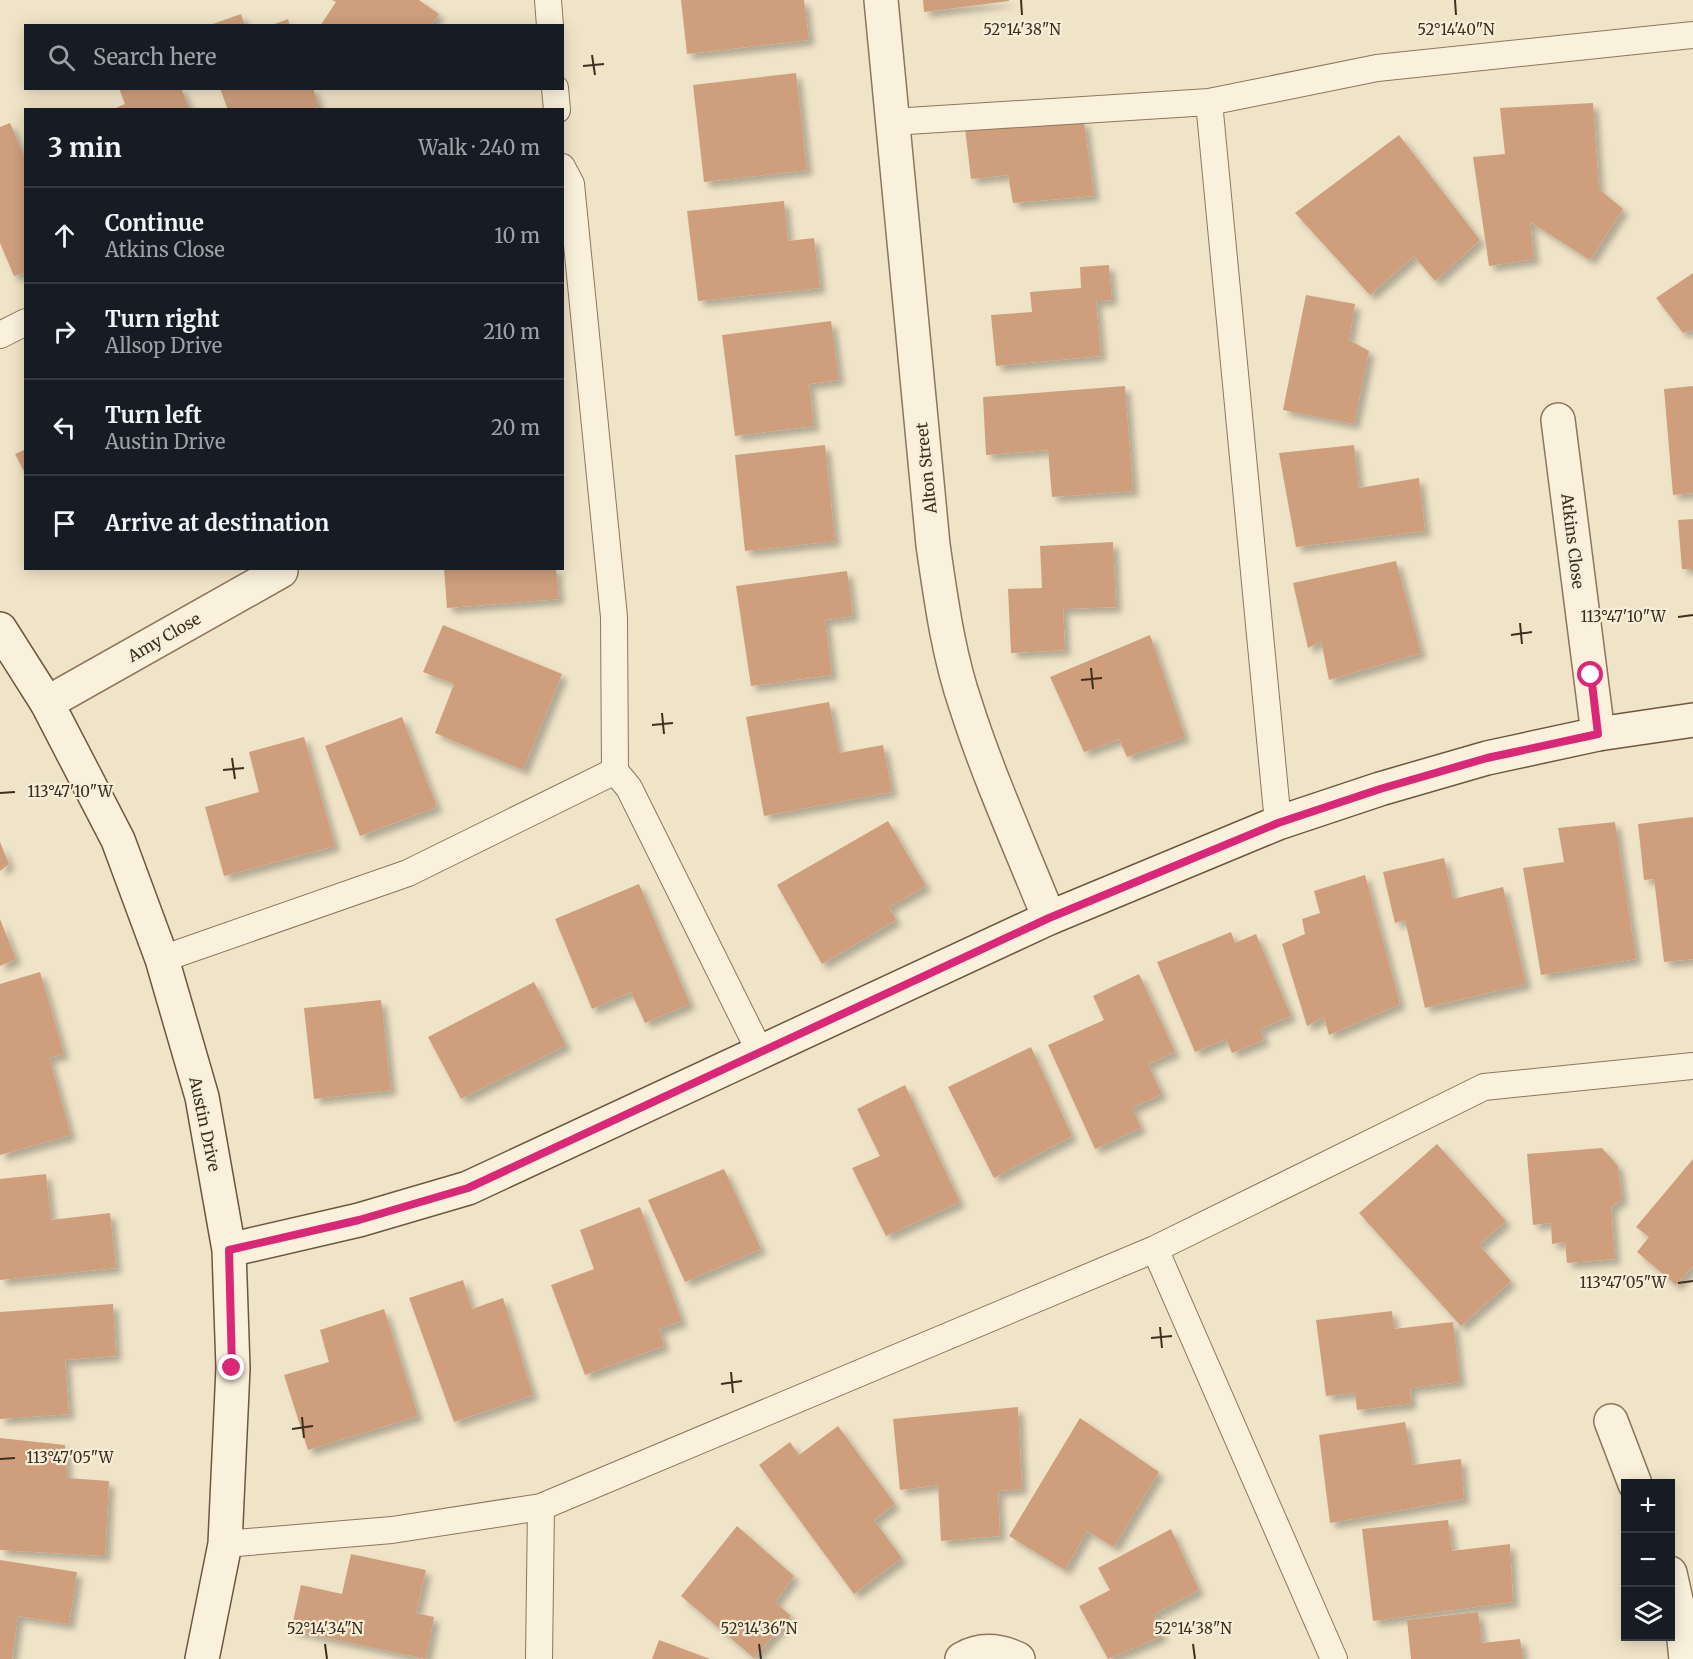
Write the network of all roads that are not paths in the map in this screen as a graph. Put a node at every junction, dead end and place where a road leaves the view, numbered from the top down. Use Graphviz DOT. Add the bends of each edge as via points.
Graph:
graph roads {
  1 [pos="548,0"];
  2 [pos="881,0"];
  3 [pos="550,24"];
  4 [pos="1693,35"];
  5 [pos="555,90"];
  6 [pos="1209,102"];
  7 [pos="557,108"];
  8 [pos="892,122"];
  9 [pos="564,171"];
  10 [pos="24,323"];
  11 [pos="0,335"];
  12 [pos="1558,420"];
  13 [pos="281,571"];
  14 [pos="0,629"];
  15 [pos="47,703"];
  16 [pos="1693,720"];
  17 [pos="1598,734"];
  18 [pos="615,771"];
  19 [pos="1278,823"];
  20 [pos="1049,918"];
  21 [pos="162,959"];
  22 [pos="760,1052"];
  23 [pos="1693,1066"];
  24 [pos="1155,1249"];
  25 [pos="229,1250"];
  26 [pos="1611,1421"];
  27 [pos="1633,1479"];
  28 [pos="541,1507"];
  29 [pos="225,1544"];
  30 [pos="1674,1587"];
  31 [pos="202,1659"];
  32 [pos="539,1659"];
  33 [pos="962,1659"];
  34 [pos="1018,1659"];
  35 [pos="1334,1659"];
  36 [pos="1686,1659"];
  1 -- 3 [label="lane"];
  2 -- 8 [label="street, Alton Street"];
  4 -- 6 [label="lane" via="1377,69"];
  5 -- 7 [label="lane"];
  6 -- 8 [label="lane"];
  6 -- 19 [label="lane"];
  8 -- 20 [label="street, Alton Street" via="933,545 948,636 965,705"];
  9 -- 18 [label="lane" via="571,184 615,617"];
  10 -- 11 [label="lane"];
  12 -- 17 [label="street, Atkins Close"];
  13 -- 15 [label="street, Amy Close"];
  14 -- 15 [label="street, Austin Drive"];
  15 -- 21 [label="street, Austin Drive" via="118,840"];
  16 -- 17 [label="street"];
  17 -- 19 [label="street" via="1487,758"];
  18 -- 21 [label="lane" via="408,873"];
  18 -- 22 [label="lane" via="629,788"];
  19 -- 20 [label="street"];
  20 -- 22 [label="street"];
  21 -- 25 [label="street, Austin Drive" via="202,1097"];
  22 -- 25 [label="street" via="468,1188 359,1220"];
  23 -- 24 [label="lane" via="1484,1087"];
  24 -- 28 [label="lane"];
  24 -- 35 [label="lane"];
  25 -- 29 [label="street, Austin Drive" via="232,1368"];
  26 -- 27 [label="street"];
  28 -- 29 [label="lane" via="392,1530"];
  28 -- 32 [label="lane"];
  29 -- 31 [label="street, Austin Drive"];
  30 -- 36 [label="street"];
  33 -- 34 [label="street" via="988,1650"];
}
